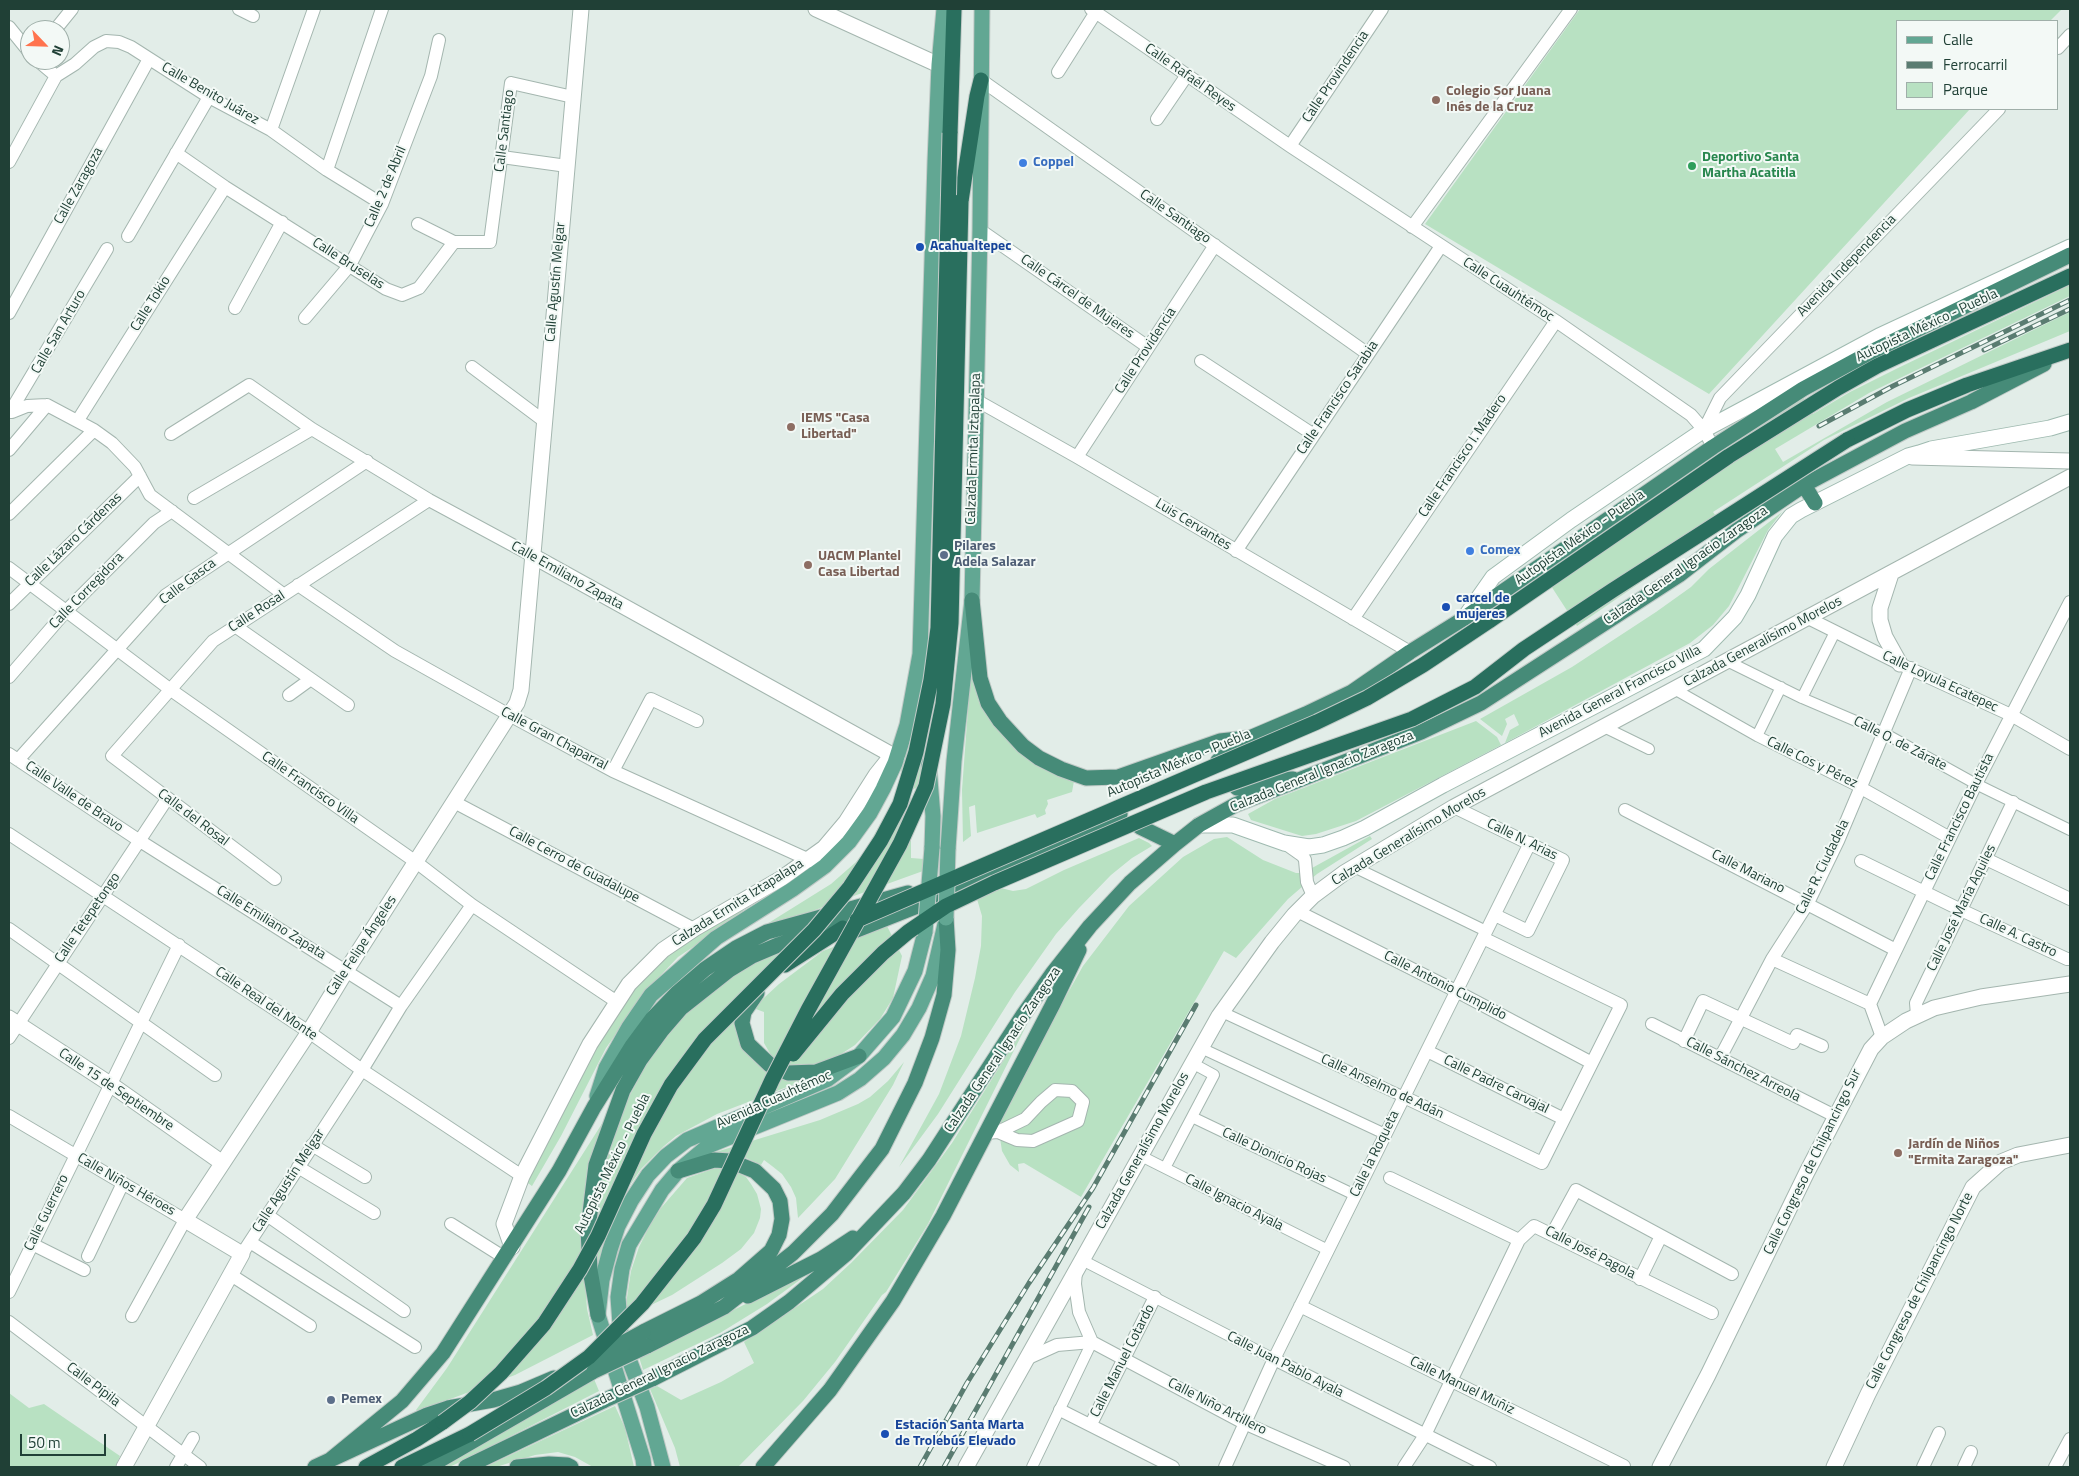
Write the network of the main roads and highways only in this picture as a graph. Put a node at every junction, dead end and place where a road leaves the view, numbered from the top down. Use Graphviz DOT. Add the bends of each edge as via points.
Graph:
graph roads {
  1 [pos="944,9"];
  2 [pos="954,9"];
  3 [pos="982,9"];
  4 [pos="981,80"];
  5 [pos="2070,255"];
  6 [pos="2070,276"];
  7 [pos="2070,350"];
  8 [pos="1804,484"];
  9 [pos="1815,503"];
  10 [pos="972,600"];
  11 [pos="920,604"];
  12 [pos="970,618"];
  13 [pos="920,654"];
  14 [pos="1252,737"];
  15 [pos="1212,765"];
  16 [pos="1304,778"];
  17 [pos="1140,827"];
  18 [pos="1175,844"];
  19 [pos="946,912"];
  20 [pos="1090,926"];
  21 [pos="754,990"];
  22 [pos="859,1056"];
  23 [pos="772,1080"];
  24 [pos="594,1107"];
  25 [pos="678,1171"];
  26 [pos="877,1222"];
  27 [pos="724,1307"];
  28 [pos="598,1315"];
  29 [pos="645,1339"];
  30 [pos="592,1362"];
  31 [pos="330,1460"];
  32 [pos="315,1467"];
  33 [pos="366,1467"];
  34 [pos="402,1467"];
  35 [pos="428,1467"];
  36 [pos="466,1467"];
  37 [pos="517,1467"];
  38 [pos="571,1467"];
  39 [pos="644,1467"];
  40 [pos="664,1467"];
  41 [pos="763,1467"];
  1 -- 11 [label="main road, Calzada Ermita Iztapalapa" via="938,65"];
  2 -- 21 [label="highway, bridge" via="938,628 931,680 916,752 900,804 864,868 814,930"];
  3 -- 4 [label="main road, Calzada Ermita Iztapalapa"];
  4 -- 10 [label="main road, Calzada Ermita Iztapalapa"];
  4 -- 23 [label="highway, bridge" via="961,201 951,623 936,746 926,786 900,844"];
  5 -- 14 [label="highway" via="1871,352 1803,389 1352,692"];
  6 -- 21 [label="highway, Autopista México - Puebla, bridge" via="1877,366 1838,388 1729,456 1440,654 1367,698 1274,741 868,914 806,950"];
  7 -- 8 [label="highway, Calzada General Ignacio Zaragoza"];
  7 -- 19 [label="highway, bridge" via="1967,385 1848,440 1524,649 1475,687 1412,719 1206,792 1003,879"];
  8 -- 9 [label="highway"];
  8 -- 16 [label="highway, Calzada General Ignacio Zaragoza" via="1679,574 1482,703 1421,732"];
  10 -- 12 [label="main road, Calzada Ermita Iztapalapa"];
  10 -- 14 [label="highway" via="980,678 988,703 1023,746 1061,769 1086,778 1118,777 1220,741"];
  11 -- 12 [label="main road" via="934,631 943,637 954,637 960,633"];
  11 -- 13 [label="main road, Calzada Ermita Iztapalapa"];
  12 -- 19 [label="main road, Calzada Ermita Iztapalapa, bridge" via="954,761"];
  13 -- 22 [label="main road, Avenida Cuauhtémoc, bridge" via="933,816 925,932 915,971 894,1017"];
  13 -- 24 [label="main road, Calzada Ermita Iztapalapa" via="913,702 883,788 870,813 849,842 825,866 716,938 651,996 606,1068"];
  14 -- 15 [label="highway"];
  15 -- 24 [label="highway" via="976,874 767,932 736,948 705,969 652,1019"];
  15 -- 28 [label="highway" via="1124,812 987,878 752,956 680,1008 640,1060 623,1090 596,1165 588,1229 590,1270"];
  16 -- 17 [label="highway" via="1265,780 1199,801"];
  16 -- 18 [label="highway, Calzada General Ignacio Zaragoza" via="1235,805"];
  17 -- 18 [label="highway"];
  17 -- 22 [label="highway" via="910,908 834,939 802,957 763,986 744,1012 742,1023 748,1044 779,1070 799,1074 816,1072"];
  18 -- 20 [label="highway, Calzada General Ignacio Zaragoza" via="1130,883"];
  19 -- 23 [label="highway, bridge" via="908,932 858,977"];
  19 -- 25 [label="main road, Avenida Cuauhtémoc" via="933,976 919,1008 884,1058 838,1093 708,1146"];
  19 -- 27 [label="highway" via="948,969 938,1018 915,1083 882,1149 813,1234"];
  20 -- 26 [label="highway, Calzada General Ignacio Zaragoza" via="1023,1015 930,1160"];
  20 -- 41 [label="highway" via="992,1132 893,1301 830,1390"];
  21 -- 33 [label="highway, Autopista México - Puebla, bridge" via="705,1039 671,1085 644,1134 598,1236 544,1324 470,1402 417,1439"];
  22 -- 28 [label="main road, Avenida Cuauhtémoc" via="828,1079 687,1140 666,1156 648,1175 618,1226 602,1280"];
  23 -- 30 [label="highway, bridge" via="714,1205 694,1238"];
  24 -- 31 [label="highway, Calzada Ermita Iztapalapa" via="559,1171 443,1353 415,1388"];
  25 -- 29 [label="highway" via="714,1160 730,1161 755,1171 774,1189 780,1201 782,1219 779,1235 771,1251 739,1279"];
  25 -- 40 [label="main road, Avenida Cuauhtémoc" via="662,1190 629,1245 618,1297 621,1338"];
  26 -- 27 [label="highway" via="821,1259"];
  26 -- 36 [label="highway, Calzada General Ignacio Zaragoza, bridge" via="817,1280 752,1328"];
  27 -- 29 [label="highway"];
  28 -- 39 [label="main road, Avenida Cuauhtémoc"];
  29 -- 30 [label="highway, bridge"];
  30 -- 31 [label="highway" via="521,1392 427,1415"];
  30 -- 34 [label="highway, bridge" via="470,1434"];
  30 -- 35 [label="highway"];
  31 -- 32 [label="highway"];
  37 -- 38 [label="highway" via="549,1464"];
}
